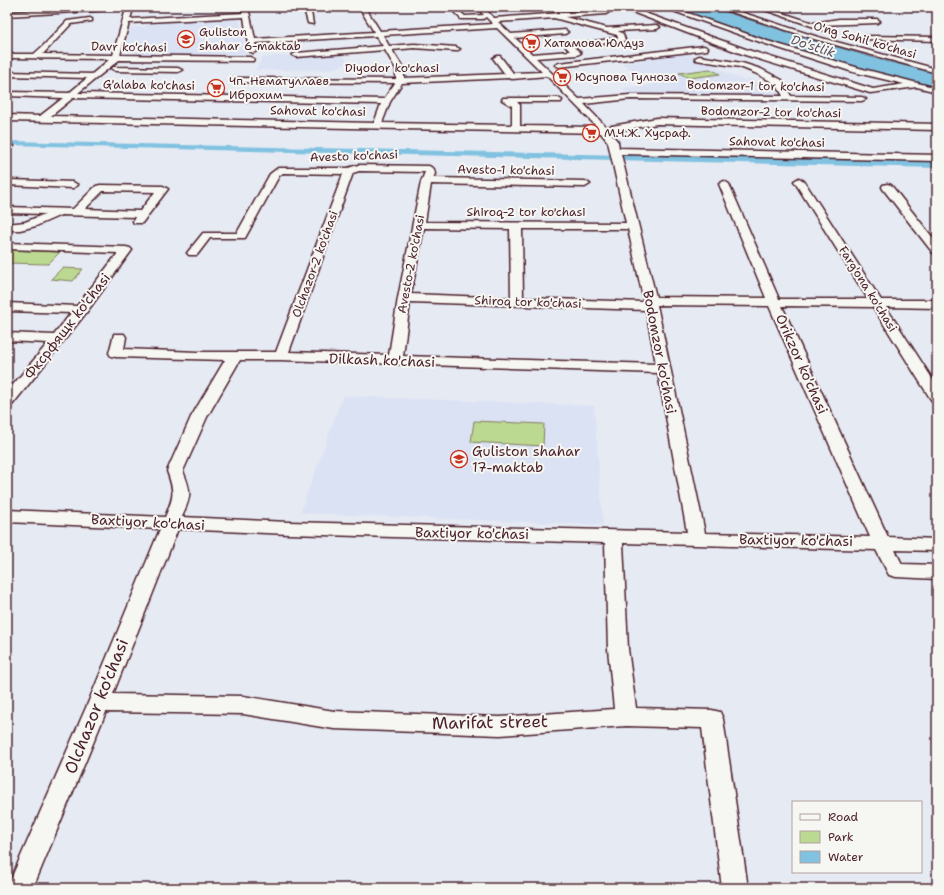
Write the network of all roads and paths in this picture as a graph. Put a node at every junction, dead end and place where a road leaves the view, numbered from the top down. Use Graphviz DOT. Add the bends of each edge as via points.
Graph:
graph roads {
  1 [pos="130,7"];
  2 [pos="137,7"];
  3 [pos="362,7"];
  4 [pos="509,7"];
  5 [pos="601,7"];
  6 [pos="622,7"];
  7 [pos="665,7"];
  8 [pos="719,7"];
  9 [pos="759,7"];
  10 [pos="83,8"];
  11 [pos="480,8"];
  12 [pos="563,9"];
  13 [pos="246,11"];
  14 [pos="10,12"];
  15 [pos="308,12"];
  16 [pos="457,12"];
  17 [pos="516,12"];
  18 [pos="555,16"];
  19 [pos="523,18"];
  20 [pos="123,19"];
  21 [pos="96,20"];
  22 [pos="568,20"];
  23 [pos="605,21"];
  24 [pos="877,21"];
  25 [pos="579,22"];
  26 [pos="7,23"];
  27 [pos="311,23"];
  28 [pos="812,23"];
  29 [pos="498,24"];
  30 [pos="608,30"];
  31 [pos="829,30"];
  32 [pos="565,32"];
  33 [pos="378,33"];
  34 [pos="589,33"];
  35 [pos="620,34"];
  36 [pos="510,36"];
  37 [pos="864,38"];
  38 [pos="937,39"];
  39 [pos="252,41"];
  40 [pos="687,41"];
  41 [pos="551,46"];
  42 [pos="662,46"];
  43 [pos="624,47"];
  44 [pos="387,48"];
  45 [pos="456,49"];
  46 [pos="675,51"];
  47 [pos="577,53"];
  48 [pos="560,54"];
  49 [pos="296,55"];
  50 [pos="7,56"];
  51 [pos="35,56"];
  52 [pos="530,56"];
  53 [pos="116,58"];
  54 [pos="497,58"];
  55 [pos="700,58"];
  56 [pos="250,59"];
  57 [pos="638,61"];
  58 [pos="566,64"];
  59 [pos="542,67"];
  60 [pos="116,69"];
  61 [pos="178,70"];
  62 [pos="937,72"];
  63 [pos="7,74"];
  64 [pos="240,74"];
  65 [pos="549,74"];
  66 [pos="96,76"];
  67 [pos="516,78"];
  68 [pos="400,82"];
  69 [pos="303,84"];
  70 [pos="917,85"];
  71 [pos="937,90"];
  72 [pos="7,94"];
  73 [pos="368,94"];
  74 [pos="71,95"];
  75 [pos="222,96"];
  76 [pos="789,99"];
  77 [pos="862,99"];
  78 [pos="558,100"];
  79 [pos="386,102"];
  80 [pos="578,102"];
  81 [pos="7,118"];
  82 [pos="42,119"];
  83 [pos="377,125"];
  84 [pos="937,127"];
  85 [pos="516,128"];
  86 [pos="605,130"];
  87 [pos="617,157"];
  88 [pos="937,158"];
  89 [pos="349,171"];
  90 [pos="428,175"];
  91 [pos="799,181"];
  92 [pos="10,182"];
  93 [pos="586,184"];
  94 [pos="724,184"];
  95 [pos="73,185"];
  96 [pos="887,187"];
  97 [pos="7,210"];
  98 [pos="60,212"];
  99 [pos="76,212"];
  100 [pos="419,225"];
  101 [pos="516,225"];
  102 [pos="633,226"];
  103 [pos="7,227"];
  104 [pos="19,228"];
  105 [pos="7,238"];
  106 [pos="7,246"];
  107 [pos="937,251"];
  108 [pos="193,252"];
  109 [pos="404,298"];
  110 [pos="517,302"];
  111 [pos="774,302"];
  112 [pos="651,303"];
  113 [pos="877,303"];
  114 [pos="937,304"];
  115 [pos="7,307"];
  116 [pos="81,310"];
  117 [pos="7,337"];
  118 [pos="119,337"];
  119 [pos="58,339"];
  120 [pos="235,356"];
  121 [pos="281,356"];
  122 [pos="395,360"];
  123 [pos="664,369"];
  124 [pos="937,398"];
  125 [pos="7,402"];
  126 [pos="7,516"];
  127 [pos="170,523"];
  128 [pos="614,537"];
  129 [pos="697,538"];
  130 [pos="882,542"];
  131 [pos="937,545"];
  132 [pos="937,572"];
  133 [pos="99,703"];
  134 [pos="626,717"];
  135 [pos="20,888"];
  136 [pos="735,888"];
  1 -- 2 [label="street"];
  1 -- 10 [label="street"];
  1 -- 20 [label="street"];
  3 -- 33 [label="street"];
  4 -- 11 [label="street"];
  4 -- 17 [label="street"];
  5 -- 18 [label="street" via="606,9 606,12"];
  6 -- 70 [label="street" via="748,53 851,85 874,91"];
  7 -- 70 [label="street" via="841,66"];
  8 -- 62 [label="street, O'ng Sohil ko'chasi"];
  9 -- 28 [label="street"];
  10 -- 14 [label="street"];
  11 -- 29 [label="street, Bodomzor ko'chasi"];
  12 -- 17 [label="street"];
  13 -- 20 [label="street"];
  13 -- 39 [label="street"];
  14 -- 26 [label="street"];
  15 -- 27 [label="street"];
  16 -- 29 [label="street" via="463,18"];
  17 -- 19 [label="street"];
  18 -- 19 [label="street"];
  18 -- 22 [label="street"];
  19 -- 29 [label="street"];
  20 -- 53 [label="street"];
  21 -- 51 [label="street" via="69,22 47,47"];
  22 -- 25 [label="street"];
  22 -- 29 [label="street"];
  22 -- 34 [label="street"];
  23 -- 25 [label="street"];
  24 -- 28 [label="street"];
  25 -- 30 [label="street"];
  28 -- 31 [label="street"];
  29 -- 33 [label="street"];
  29 -- 36 [label="street, Bodomzor ko'chasi"];
  30 -- 35 [label="street"];
  30 -- 35 [label="street" via="658,30"];
  32 -- 36 [label="street"];
  33 -- 39 [label="street" via="284,42"];
  33 -- 44 [label="street"];
  35 -- 47 [label="street" via="622,40 598,40 568,46"];
  36 -- 52 [label="street, Bodomzor ko'chasi"];
  37 -- 38 [label="street"];
  39 -- 56 [label="street" via="253,54"];
  40 -- 46 [label="street" via="707,49"];
  41 -- 48 [label="street"];
  42 -- 46 [label="street"];
  43 -- 47 [label="street"];
  44 -- 45 [label="street" via="414,46"];
  44 -- 49 [label="street"];
  44 -- 68 [label="street" via="400,69"];
  46 -- 58 [label="street"];
  47 -- 48 [label="street"];
  48 -- 52 [label="street"];
  50 -- 51 [label="street, Davr ko'chasi"];
  51 -- 53 [label="street, Davr ko'chasi"];
  52 -- 59 [label="street, Bodomzor ko'chasi"];
  53 -- 56 [label="street, Davr ko'chasi"];
  53 -- 66 [label="street"];
  54 -- 67 [label="street"];
  55 -- 76 [label="street" via="758,71 779,82"];
  56 -- 64 [label="street"];
  57 -- 58 [label="street" via="630,60 585,68"];
  58 -- 59 [label="street"];
  59 -- 65 [label="street, Bodomzor ko'chasi"];
  60 -- 61 [label="street"];
  63 -- 66 [label="street"];
  64 -- 69 [label="street"];
  64 -- 75 [label="street"];
  65 -- 67 [label="street, Diyodor ko'chasi"];
  65 -- 80 [label="street, Bodomzor ko'chasi"];
  66 -- 74 [label="street"];
  67 -- 68 [label="street, Diyodor ko'chasi"];
  68 -- 69 [label="street, Diyodor ko'chasi" via="383,81 375,89"];
  68 -- 79 [label="street"];
  69 -- 75 [label="street"];
  70 -- 71 [label="street"];
  72 -- 74 [label="street, G'alaba ko'chasi"];
  73 -- 75 [label="street" via="265,92"];
  74 -- 75 [label="street, G'alaba ko'chasi"];
  74 -- 82 [label="street"];
  75 -- 79 [label="street, G'alaba ko'chasi"];
  76 -- 77 [label="street, Bodomzor-1 tor ko'chasi"];
  76 -- 80 [label="street, Bodomzor-1 tor ko'chasi" via="630,97"];
  78 -- 85 [label="street" via="506,100 516,105"];
  79 -- 83 [label="street"];
  80 -- 86 [label="street, Bodomzor ko'chasi"];
  81 -- 82 [label="street, Sahovat ko'chasi"];
  82 -- 83 [label="street, Sahovat ko'chasi" via="202,119"];
  83 -- 85 [label="street, Sahovat ko'chasi"];
  84 -- 86 [label="street, Bodomzor-2 tor ko'chasi" via="657,121"];
  85 -- 86 [label="street, Sahovat ko'chasi"];
  86 -- 87 [label="street, Bodomzor ko'chasi" via="613,142"];
  87 -- 88 [label="street, Sahovat ko'chasi"];
  87 -- 102 [label="street, Bodomzor ko'chasi"];
  89 -- 90 [label="street, Avesto ko'chasi" via="358,168"];
  89 -- 108 [label="street, Avesto ko'chasi" via="281,170 275,174 241,236 206,236"];
  89 -- 121 [label="street, Olchazor-2 ko'chasi"];
  90 -- 93 [label="street, Avesto-1 ko'chasi"];
  90 -- 100 [label="street, Avesto-2 ko'chasi"];
  91 -- 113 [label="street, Farg'ona ko'chasi"];
  92 -- 95 [label="street"];
  94 -- 111 [label="street, Orikzor ko'chasi"];
  96 -- 107 [label="street"];
  97 -- 98 [label="street"];
  98 -- 99 [label="street"];
  98 -- 104 [label="street"];
  99 -- 99 [label="street" via="141,217 163,189 100,188"];
  100 -- 101 [label="street, Shiroq-2 tor ko'chasi"];
  100 -- 109 [label="street, Avesto-2 ko'chasi"];
  101 -- 102 [label="street, Shiroq-2 tor ko'chasi"];
  101 -- 110 [label="street"];
  102 -- 112 [label="street, Bodomzor ko'chasi"];
  103 -- 104 [label="street"];
  104 -- 105 [label="street"];
  106 -- 116 [label="street, Фксрфящк ko'chasi" via="126,250"];
  109 -- 110 [label="street, Shiroq tor ko'chasi"];
  109 -- 122 [label="street, Avesto-2 ko'chasi"];
  110 -- 112 [label="street, Shiroq tor ko'chasi"];
  111 -- 112 [label="street, Shiroq tor ko'chasi"];
  111 -- 113 [label="street, Shiroq tor ko'chasi"];
  111 -- 130 [label="street, Orikzor ko'chasi"];
  112 -- 123 [label="street, Bodomzor ko'chasi"];
  113 -- 114 [label="street, Shiroq tor ko'chasi"];
  113 -- 124 [label="street, Farg'ona ko'chasi"];
  115 -- 116 [label="street"];
  116 -- 119 [label="street, Фксрфящк ko'chasi"];
  117 -- 119 [label="street"];
  118 -- 120 [label="street, Dilkash ko'chasi" via="116,353"];
  119 -- 125 [label="street, Фксрфящк ko'chasi"];
  120 -- 121 [label="street, Dilkash ko'chasi"];
  120 -- 127 [label="street, Olchazor ko'chasi" via="199,417 175,470 181,487 181,500"];
  121 -- 122 [label="street, Dilkash ko'chasi"];
  122 -- 123 [label="street, Dilkash ko'chasi"];
  123 -- 129 [label="street, Bodomzor ko'chasi"];
  126 -- 127 [label="street, Baxtiyor ko'chasi"];
  127 -- 128 [label="street, Baxtiyor ko'chasi"];
  127 -- 133 [label="street, Olchazor ko'chasi"];
  128 -- 129 [label="street, Baxtiyor ko'chasi"];
  128 -- 134 [label="street" via="618,649"];
  129 -- 130 [label="street, Baxtiyor ko'chasi"];
  130 -- 131 [label="street, Baxtiyor ko'chasi"];
  130 -- 132 [label="street, Orikzor ko'chasi" via="896,570"];
  133 -- 134 [label="street, Marifat street" via="243,705 334,720 500,726"];
  133 -- 135 [label="street, Olchazor ko'chasi"];
  134 -- 136 [label="street, Marifat street" via="712,719"];
}
